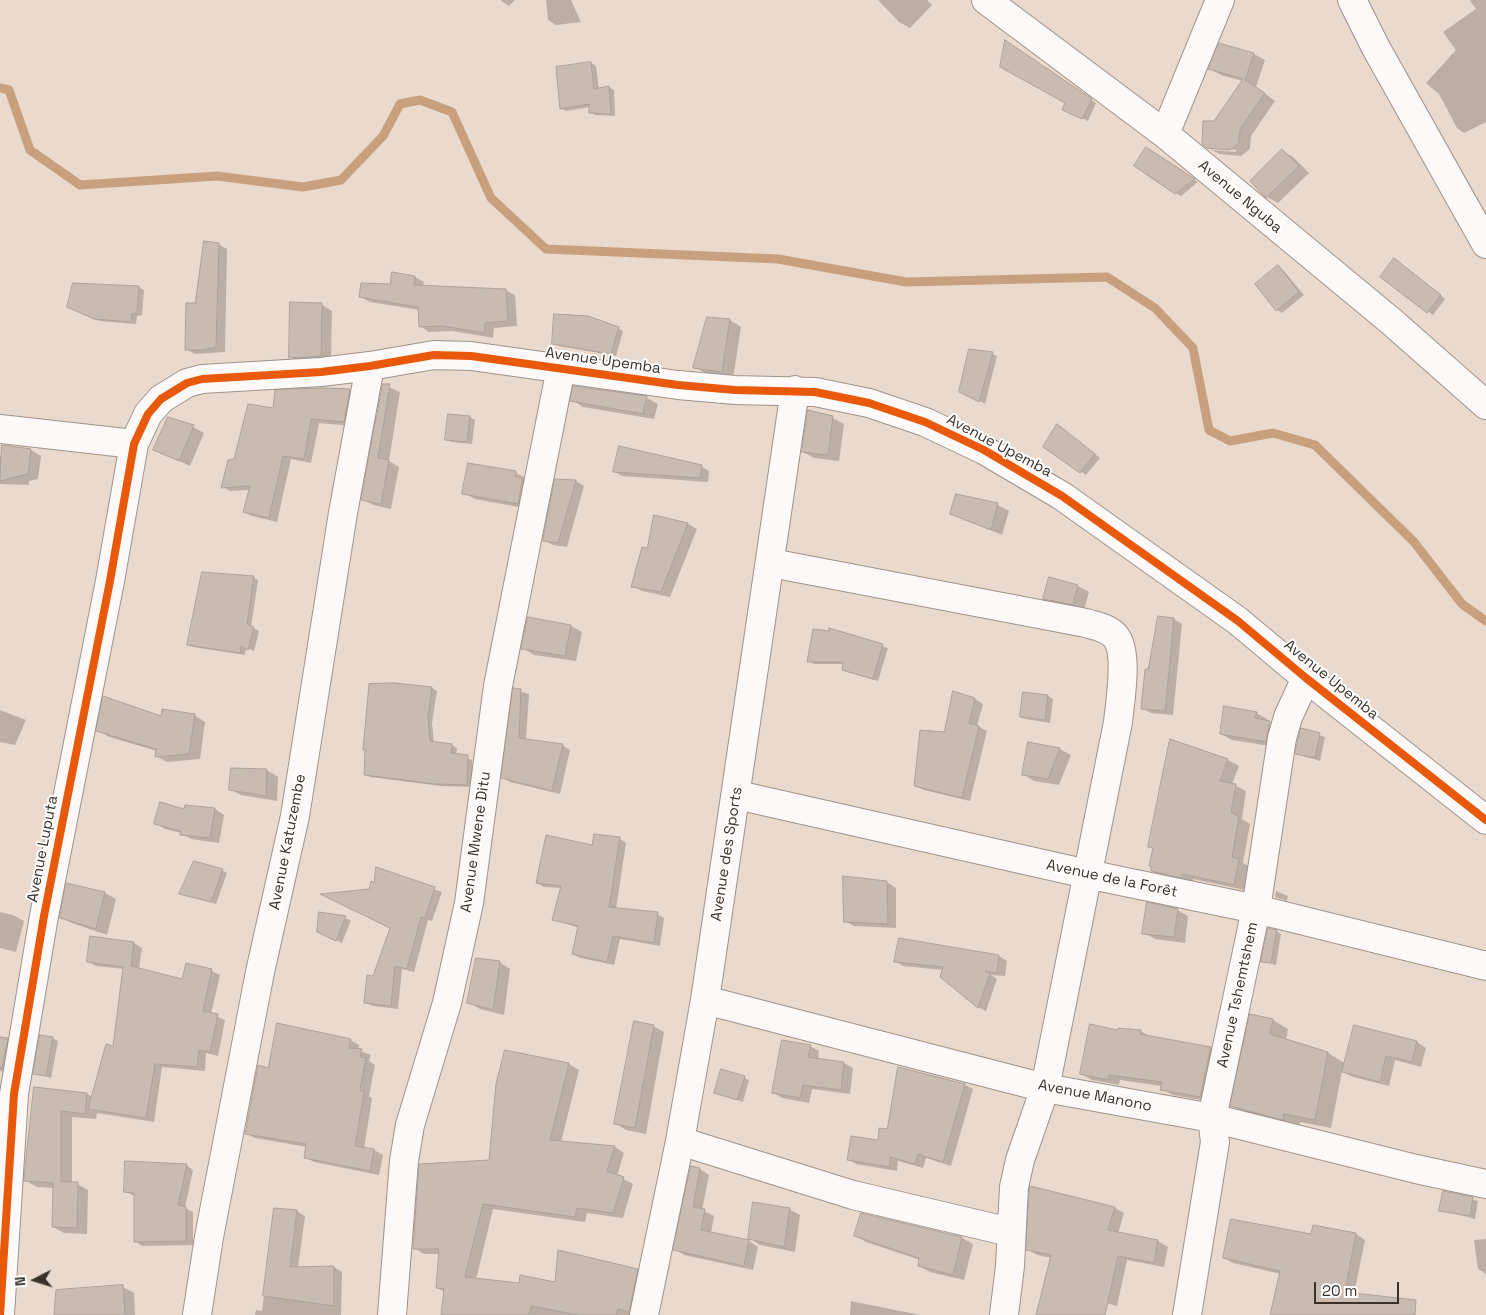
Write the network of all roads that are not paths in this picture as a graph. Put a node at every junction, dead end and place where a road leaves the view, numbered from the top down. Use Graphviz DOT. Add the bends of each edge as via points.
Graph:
graph roads {
  1 [pos="986,0"];
  2 [pos="1220,0"];
  3 [pos="1352,0"];
  4 [pos="1166,134"];
  5 [pos="1486,244"];
  6 [pos="370,366"];
  7 [pos="561,368"];
  8 [pos="795,390"];
  9 [pos="161,399"];
  10 [pos="1486,405"];
  11 [pos="0,429"];
  12 [pos="134,444"];
  13 [pos="771,563"];
  14 [pos="1306,678"];
  15 [pos="737,795"];
  16 [pos="1486,820"];
  17 [pos="1087,874"];
  18 [pos="1256,909"];
  19 [pos="1486,966"];
  20 [pos="705,1000"];
  21 [pos="1045,1088"];
  22 [pos="1212,1118"];
  23 [pos="680,1141"];
  24 [pos="1486,1184"];
  25 [pos="1010,1232"];
  26 [pos="0,1315"];
  27 [pos="197,1315"];
  28 [pos="392,1315"];
  29 [pos="644,1315"];
  30 [pos="1004,1315"];
  31 [pos="1187,1315"];
  1 -- 4 [label="street, Avenue Nguba"];
  2 -- 4 [label="street"];
  3 -- 5 [label="street"];
  4 -- 10 [label="street, Avenue Nguba" via="1392,322"];
  6 -- 7 [label="street, Avenue Upemba" via="434,355 472,356"];
  6 -- 9 [label="street, Avenue Upemba" via="202,379 186,383"];
  6 -- 27 [label="street, Avenue Katuzembe" via="295,816 260,972"];
  7 -- 8 [label="street, Avenue Upemba" via="678,385 735,390"];
  7 -- 28 [label="street, Avenue Mwene Ditu" via="498,686 468,903 447,1003 410,1125 404,1161"];
  8 -- 13 [label="street, Avenue des Sports"];
  8 -- 14 [label="street, Avenue Upemba" via="869,403 924,422 984,450 1062,496 1238,621"];
  9 -- 12 [label="street, Avenue Luputa" via="148,414"];
  11 -- 12 [label="street"];
  12 -- 26 [label="street, Avenue Luputa" via="44,916 14,1094"];
  13 -- 15 [label="street, Avenue des Sports" via="749,695"];
  13 -- 17 [label="street" via="1086,623 1108,630 1116,637 1121,648 1122,666 1118,722"];
  14 -- 16 [label="street, Avenue Upemba"];
  14 -- 18 [label="street, Avenue Tshemtshem" via="1282,738"];
  15 -- 17 [label="street, Avenue de la Forêt"];
  15 -- 20 [label="street, Avenue des Sports"];
  17 -- 18 [label="street, Avenue de la Forêt"];
  17 -- 21 [label="street"];
  18 -- 19 [label="street, Avenue de la Forêt"];
  18 -- 22 [label="street, Avenue Tshemtshem"];
  20 -- 21 [label="street, Avenue Manono"];
  20 -- 23 [label="street, Avenue des Sports"];
  21 -- 22 [label="street, Avenue Manono"];
  21 -- 25 [label="street" via="1020,1160"];
  22 -- 24 [label="street, Avenue Manono"];
  22 -- 31 [label="street, Avenue Tshemtshem" via="1215,1142"];
  23 -- 25 [label="street" via="853,1195"];
  23 -- 29 [label="street, Avenue des Sports"];
  25 -- 30 [label="street"];
}
